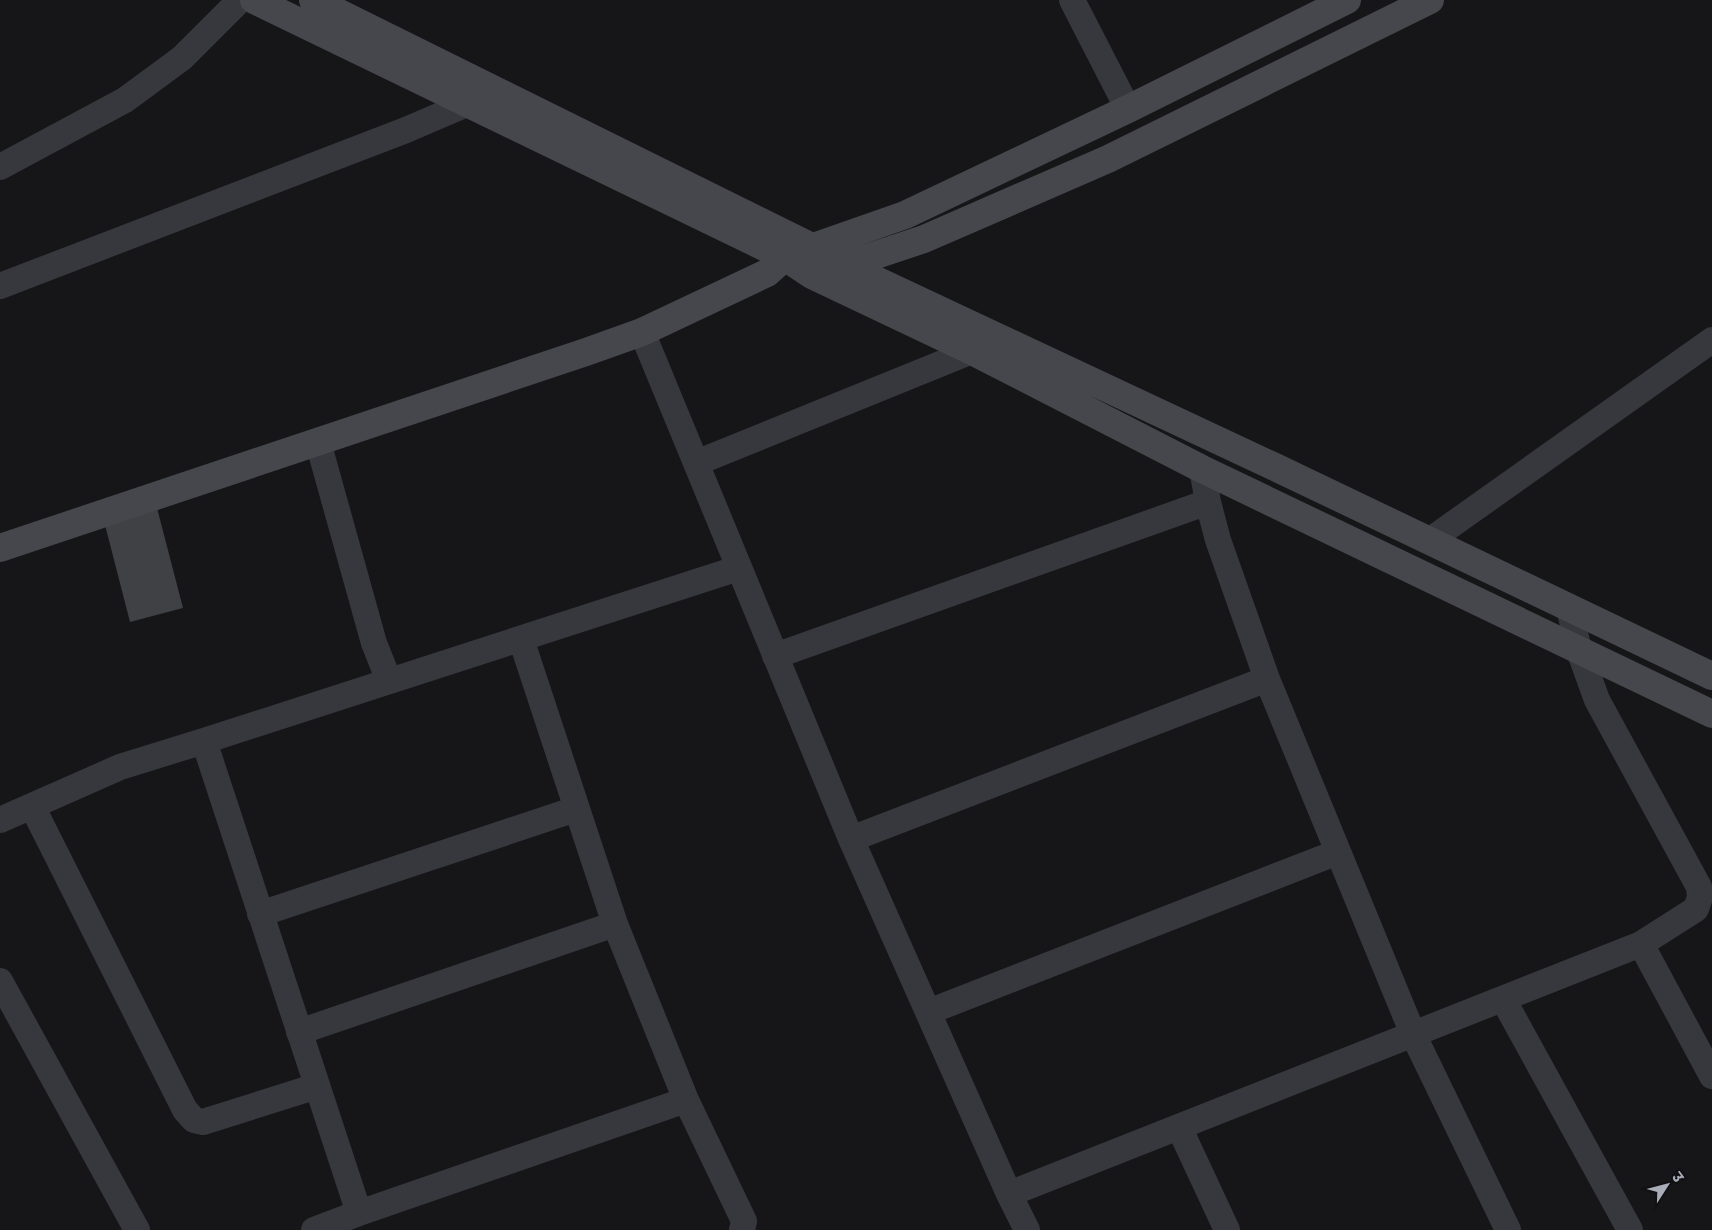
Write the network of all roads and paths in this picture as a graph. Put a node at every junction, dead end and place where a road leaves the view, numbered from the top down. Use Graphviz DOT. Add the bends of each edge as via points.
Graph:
graph roads {
  1 [pos="240,0"];
  2 [pos="254,0"];
  3 [pos="313,0"];
  4 [pos="1072,0"];
  5 [pos="1347,0"];
  6 [pos="1430,0"];
  7 [pos="469,103"];
  8 [pos="1128,108"];
  9 [pos="0,167"];
  10 [pos="814,248"];
  11 [pos="776,265"];
  12 [pos="846,266"];
  13 [pos="812,275"];
  14 [pos="0,286"];
  15 [pos="642,332"];
  16 [pos="1712,340"];
  17 [pos="972,350"];
  18 [pos="318,442"];
  19 [pos="696,463"];
  20 [pos="1202,469"];
  21 [pos="1208,502"];
  22 [pos="1429,541"];
  23 [pos="0,548"];
  24 [pos="739,568"];
  25 [pos="1569,608"];
  26 [pos="521,639"];
  27 [pos="1579,650"];
  28 [pos="775,656"];
  29 [pos="1712,676"];
  30 [pos="1267,679"];
  31 [pos="389,681"];
  32 [pos="1712,714"];
  33 [pos="204,741"];
  34 [pos="32,806"];
  35 [pos="576,809"];
  36 [pos="0,820"];
  37 [pos="850,839"];
  38 [pos="1338,852"];
  39 [pos="260,914"];
  40 [pos="615,924"];
  41 [pos="1641,944"];
  42 [pos="0,981"];
  43 [pos="1503,998"];
  44 [pos="928,1012"];
  45 [pos="299,1032"];
  46 [pos="1413,1034"];
  47 [pos="1712,1076"];
  48 [pos="317,1086"];
  49 [pos="686,1100"];
  50 [pos="1179,1127"];
  51 [pos="1009,1194"];
  52 [pos="358,1213"];
  53 [pos="137,1230"];
  54 [pos="314,1230"];
  55 [pos="742,1230"];
  56 [pos="1027,1230"];
  57 [pos="1227,1230"];
  58 [pos="1508,1230"];
  59 [pos="1630,1230"];
  1 -- 9 [label="street" via="182,58 125,100"];
  2 -- 7 [label="street"];
  3 -- 10 [label="street"];
  4 -- 8 [label="street"];
  5 -- 8 [label="street"];
  6 -- 12 [label="street" via="1108,159 924,239"];
  7 -- 11 [label="street"];
  7 -- 14 [label="street"];
  8 -- 10 [label="street" via="905,215"];
  10 -- 11 [label="street"];
  10 -- 12 [label="street"];
  11 -- 13 [label="street"];
  11 -- 15 [label="street"];
  12 -- 13 [label="street"];
  12 -- 22 [label="street"];
  13 -- 17 [label="street"];
  15 -- 18 [label="street"];
  15 -- 19 [label="street"];
  16 -- 22 [label="street"];
  17 -- 19 [label="street"];
  17 -- 20 [label="street"];
  18 -- 23 [label="street"];
  18 -- 31 [label="street" via="374,643"];
  19 -- 24 [label="street"];
  20 -- 21 [label="street"];
  20 -- 27 [label="street"];
  21 -- 28 [label="street"];
  21 -- 30 [label="street" via="1218,540"];
  22 -- 25 [label="street"];
  24 -- 26 [label="street"];
  24 -- 28 [label="street"];
  25 -- 27 [label="street"];
  25 -- 29 [label="street"];
  26 -- 31 [label="street"];
  26 -- 35 [label="street"];
  27 -- 32 [label="street"];
  27 -- 41 [label="street" via="1597,700 1700,887 1696,909"];
  28 -- 37 [label="street"];
  30 -- 37 [label="street"];
  30 -- 38 [label="street"];
  31 -- 33 [label="street"];
  33 -- 34 [label="street" via="120,767"];
  33 -- 39 [label="street"];
  34 -- 36 [label="street"];
  34 -- 48 [label="street" via="185,1110 194,1120 203,1122"];
  35 -- 39 [label="street"];
  35 -- 40 [label="street"];
  37 -- 44 [label="street"];
  38 -- 44 [label="street"];
  38 -- 46 [label="street"];
  39 -- 45 [label="street"];
  40 -- 45 [label="street"];
  40 -- 49 [label="street"];
  41 -- 43 [label="street"];
  41 -- 47 [label="street"];
  42 -- 53 [label="street"];
  43 -- 46 [label="street"];
  43 -- 59 [label="street"];
  44 -- 51 [label="street"];
  45 -- 48 [label="street"];
  46 -- 50 [label="street"];
  46 -- 58 [label="street"];
  48 -- 52 [label="street"];
  49 -- 52 [label="street"];
  49 -- 55 [label="street" via="744,1221"];
  50 -- 51 [label="street"];
  50 -- 57 [label="street"];
  51 -- 56 [label="street"];
  52 -- 54 [label="street"];
}
